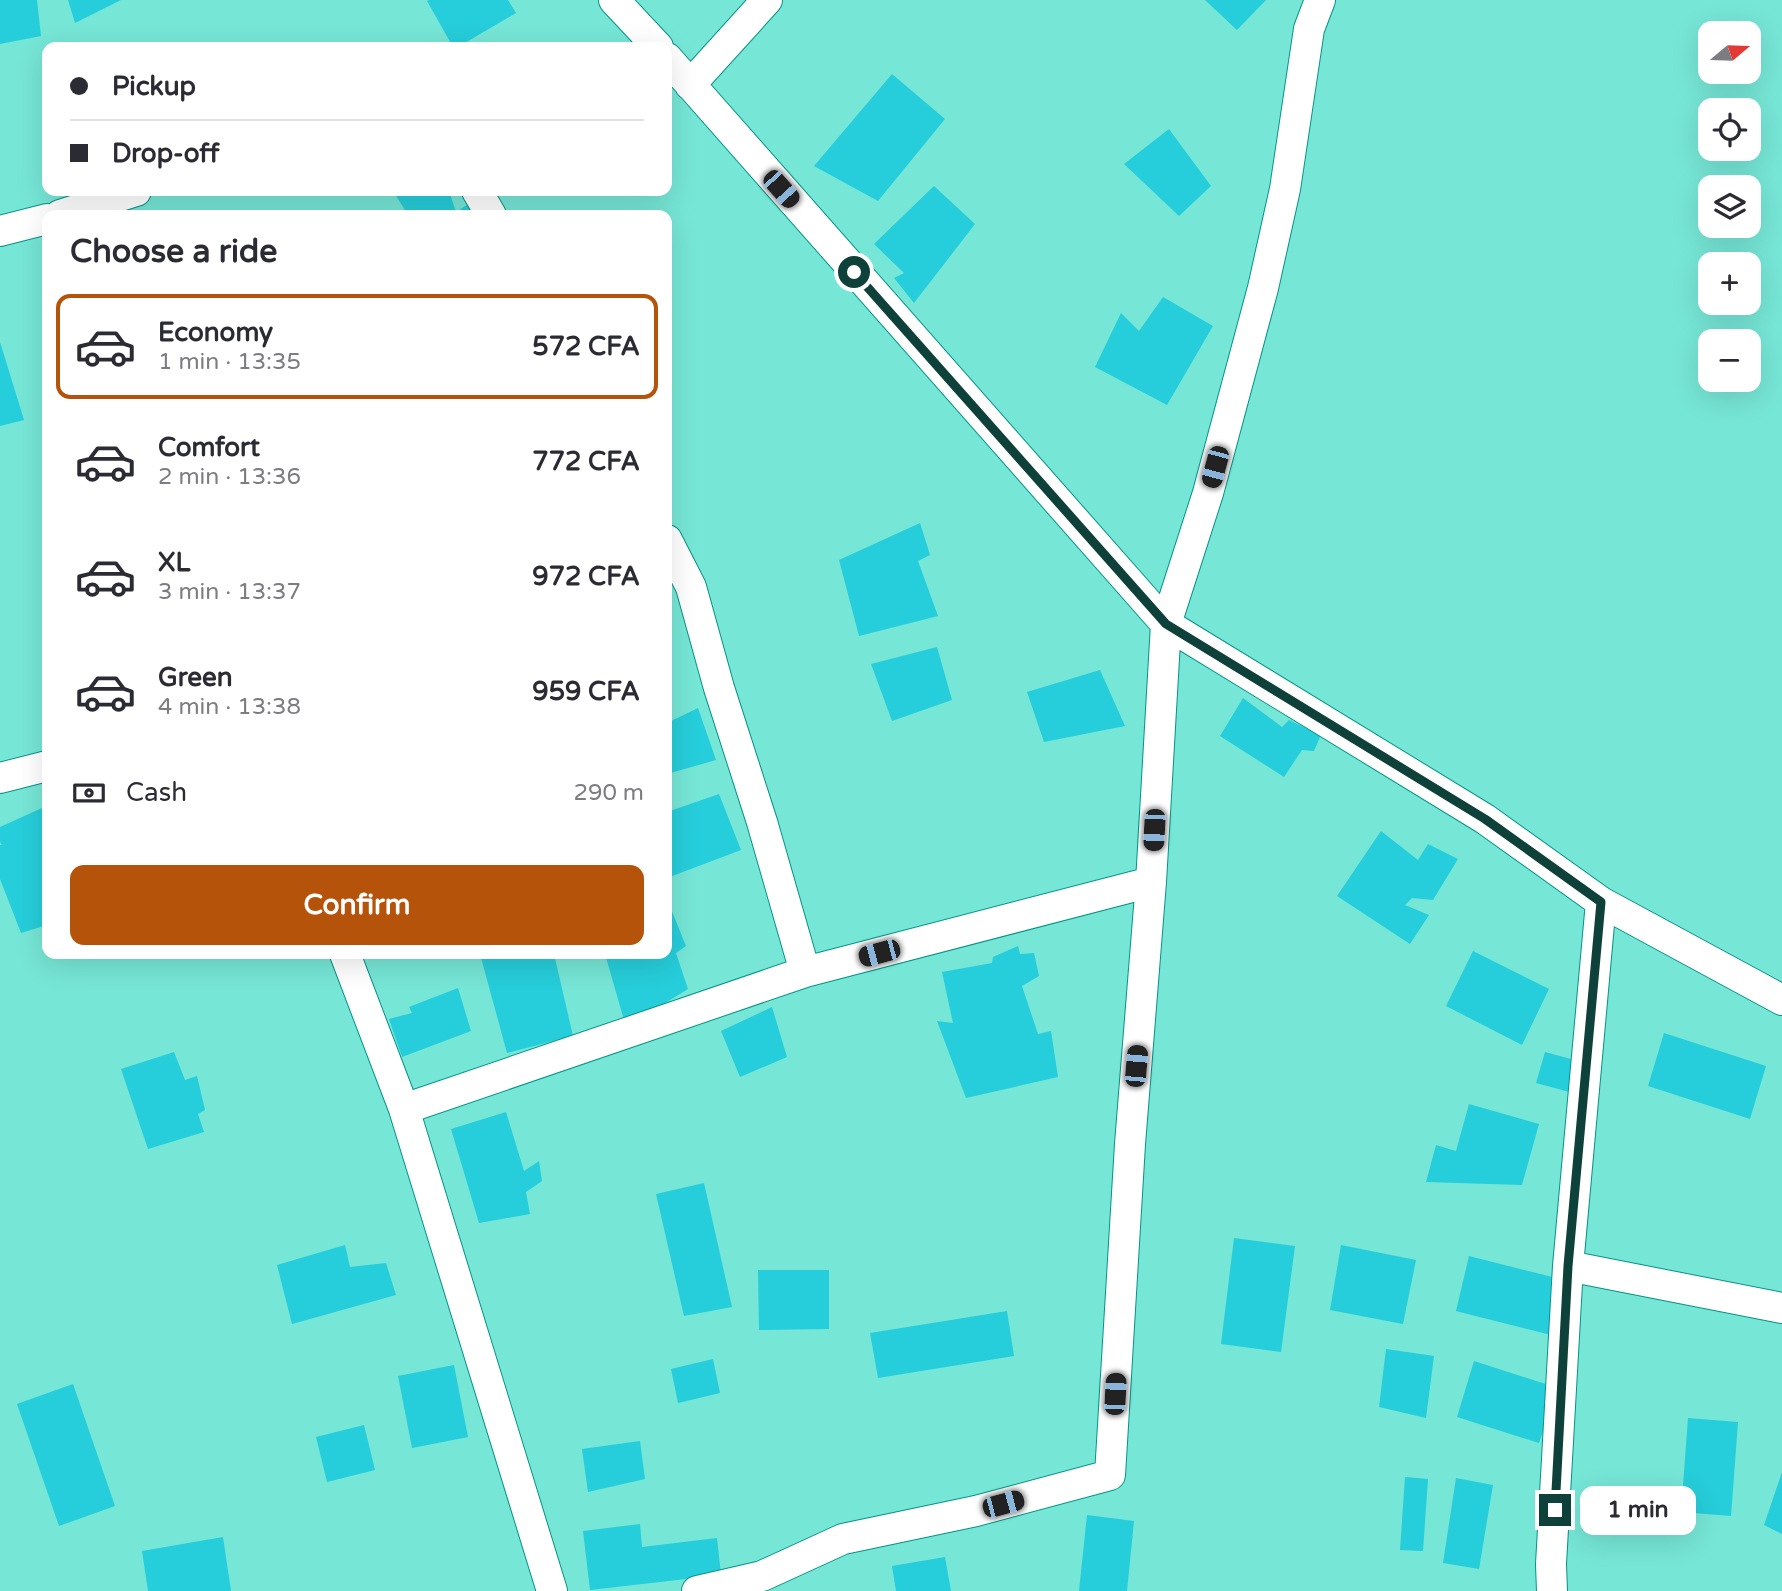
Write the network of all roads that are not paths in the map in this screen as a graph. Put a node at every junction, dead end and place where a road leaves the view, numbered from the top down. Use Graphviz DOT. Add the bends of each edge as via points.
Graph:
graph roads {
  1 [pos="614,0"];
  2 [pos="767,0"];
  3 [pos="1320,0"];
  4 [pos="652,42"];
  5 [pos="672,65"];
  6 [pos="690,85"];
  7 [pos="121,196"];
  8 [pos="78,210"];
  9 [pos="42,220"];
  10 [pos="0,231"];
  11 [pos="672,561"];
  12 [pos="679,591"];
  13 [pos="1166,624"];
  14 [pos="42,767"];
  15 [pos="0,778"];
  16 [pos="1151,882"];
  17 [pos="1601,902"];
  18 [pos="347,959"];
  19 [pos="805,972"];
  20 [pos="1782,1000"];
  21 [pos="404,1109"];
  22 [pos="1568,1266"];
  23 [pos="1782,1308"];
  24 [pos="552,1591"];
  25 [pos="697,1591"];
  26 [pos="1552,1591"];
  1 -- 4 [label="street"];
  2 -- 6 [label="street"];
  3 -- 13 [label="street" via="1309,29 1285,189 1263,288 1208,493"];
  5 -- 6 [label="street"];
  6 -- 13 [label="street"];
  7 -- 8 [label="street"];
  9 -- 10 [label="street"];
  11 -- 12 [label="street"];
  12 -- 19 [label="street" via="719,688"];
  13 -- 16 [label="street"];
  13 -- 17 [label="street" via="1485,819"];
  14 -- 15 [label="street"];
  16 -- 19 [label="street"];
  16 -- 25 [label="street" via="1110,1475 976,1511 843,1539 762,1576"];
  17 -- 20 [label="street"];
  17 -- 22 [label="street"];
  18 -- 21 [label="street"];
  19 -- 21 [label="street"];
  21 -- 24 [label="street"];
  22 -- 23 [label="street"];
  22 -- 26 [label="street"];
}
